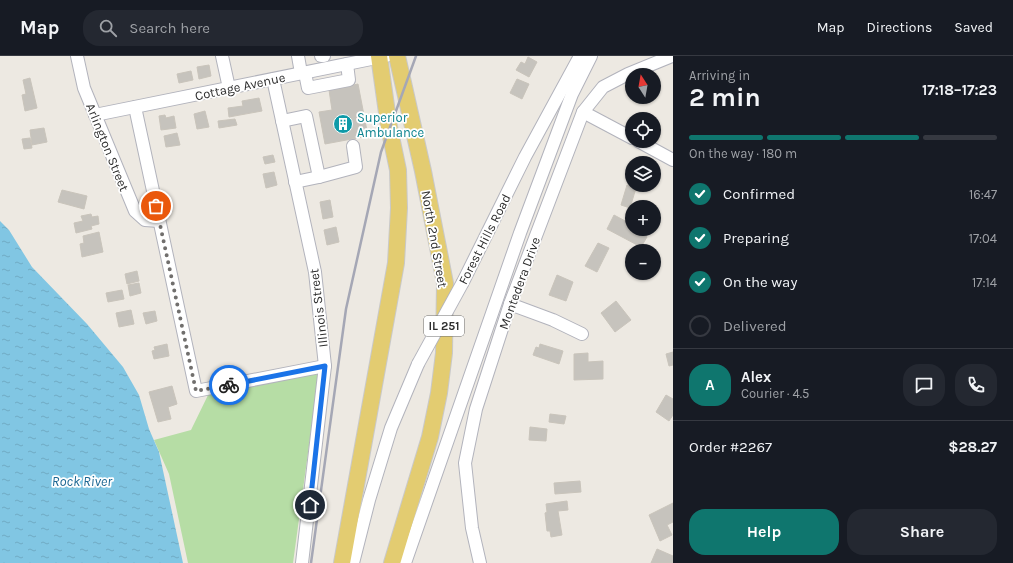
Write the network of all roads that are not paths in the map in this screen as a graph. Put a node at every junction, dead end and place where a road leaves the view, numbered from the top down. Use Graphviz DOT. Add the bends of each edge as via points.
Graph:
graph roads {
  1 [pos="77,56"];
  2 [pos="222,56"];
  3 [pos="298,56"];
  4 [pos="381,56"];
  5 [pos="397,56"];
  6 [pos="580,56"];
  7 [pos="591,56"];
  8 [pos="672,56"];
  9 [pos="349,61"];
  10 [pos="330,67"];
  11 [pos="303,73"];
  12 [pos="273,79"];
  13 [pos="334,84"];
  14 [pos="229,88"];
  15 [pos="135,107"];
  16 [pos="583,112"];
  17 [pos="95,116"];
  18 [pos="282,121"];
  19 [pos="625,134"];
  20 [pos="353,146"];
  21 [pos="651,148"];
  22 [pos="673,160"];
  23 [pos="318,177"];
  24 [pos="295,182"];
  25 [pos="159,221"];
  26 [pos="510,304"];
  27 [pos="582,334"];
  28 [pos="325,366"];
  29 [pos="302,563"];
  30 [pos="342,563"];
  31 [pos="354,563"];
  32 [pos="392,563"];
  33 [pos="405,563"];
  34 [pos="480,563"];
  1 -- 17 [label="street, Arlington Street" via="84,88"];
  2 -- 14 [label="street"];
  3 -- 11 [label="street"];
  4 -- 9 [label="street, Cottage Avenue"];
  4 -- 30 [label="main road" via="389,127 398,170 400,208 396,263"];
  5 -- 32 [label="main road, North 2nd Street / IL 251" via="445,283 444,352 439,394 430,437"];
  6 -- 31 [label="street, Forest Hills Road, bridge" via="418,364 391,428 369,500"];
  7 -- 33 [label="street, Forest Hills Road" via="572,94 520,233"];
  8 -- 16 [label="street, Montedera Drive" via="603,87"];
  9 -- 10 [label="street, Cottage Avenue"];
  9 -- 13 [label="street" via="348,80"];
  10 -- 11 [label="street, Cottage Avenue"];
  10 -- 13 [label="street"];
  11 -- 12 [label="street, Cottage Avenue"];
  11 -- 13 [label="street" via="308,88"];
  12 -- 14 [label="street, Cottage Avenue"];
  12 -- 18 [label="street, Illinois Street"];
  14 -- 15 [label="street, Cottage Avenue"];
  15 -- 17 [label="street, Cottage Avenue"];
  15 -- 25 [label="street, Arlington Street"];
  16 -- 19 [label="street"];
  16 -- 26 [label="street, Montedera Drive"];
  17 -- 25 [label="street, Arlington Street" via="135,211 145,220"];
  18 -- 23 [label="street" via="306,116"];
  18 -- 24 [label="street, Illinois Street"];
  20 -- 23 [label="street" via="356,167"];
  21 -- 22 [label="street"];
  23 -- 24 [label="street"];
  24 -- 28 [label="street, Illinois Street" via="314,272"];
  25 -- 28 [label="street, Arlington Street" via="196,391"];
  26 -- 27 [label="street"];
  26 -- 34 [label="street, Montedera Drive" via="476,409 465,463 472,528"];
  28 -- 29 [label="street, Illinois Street"];
}
